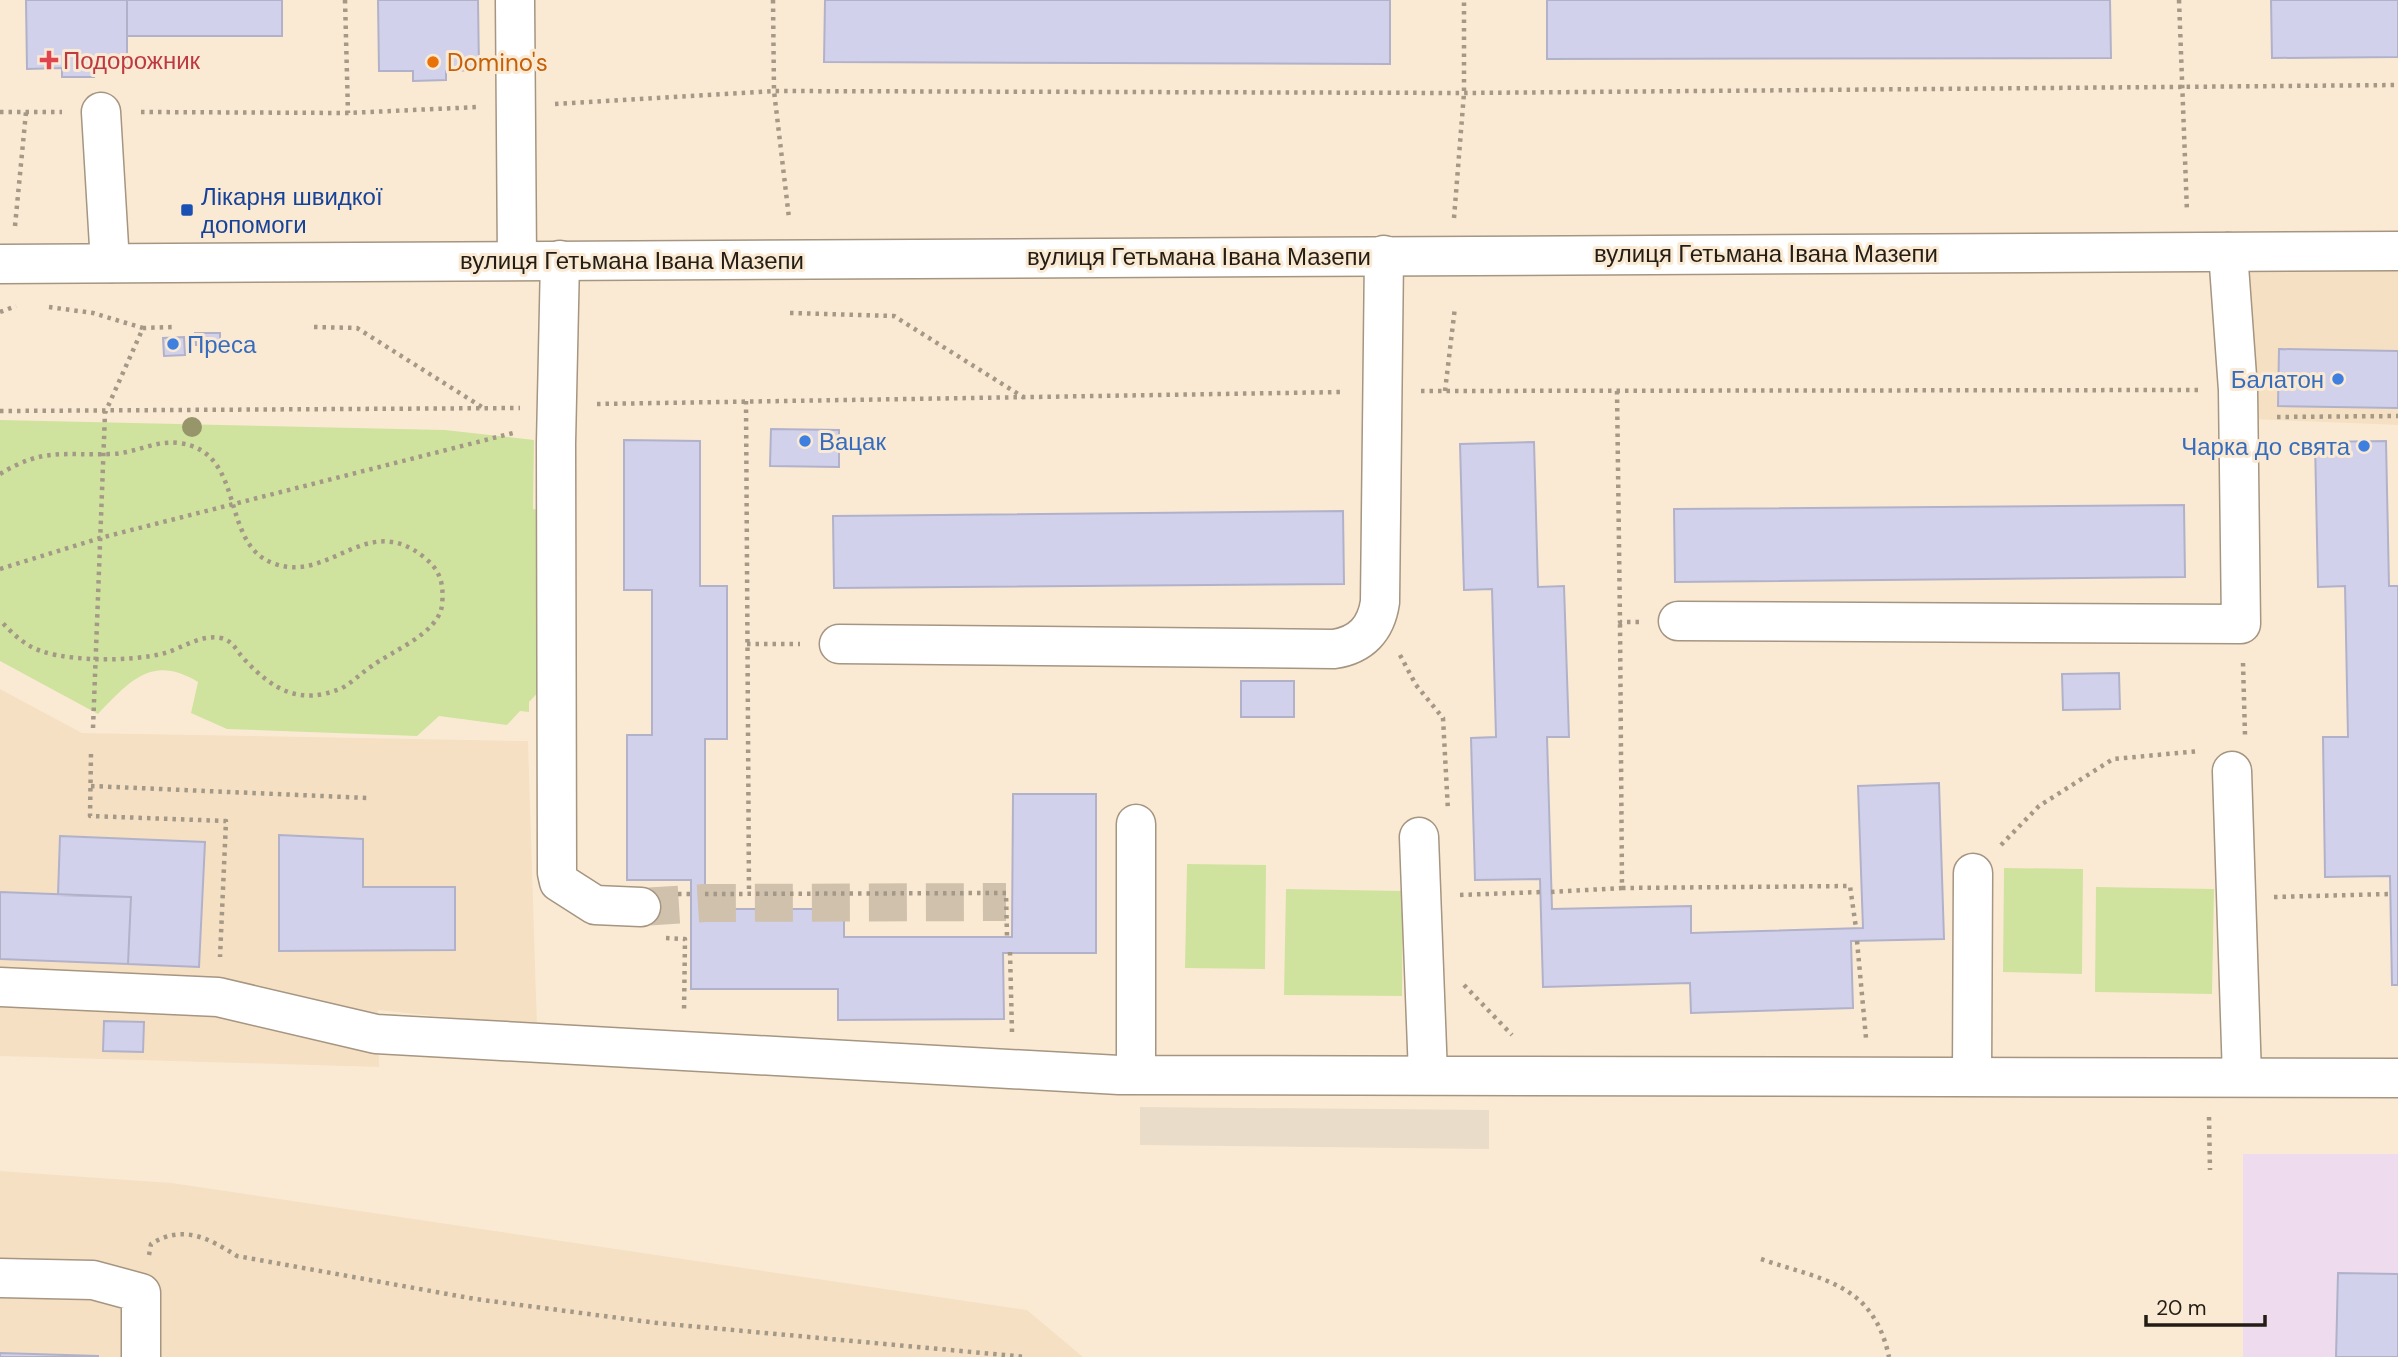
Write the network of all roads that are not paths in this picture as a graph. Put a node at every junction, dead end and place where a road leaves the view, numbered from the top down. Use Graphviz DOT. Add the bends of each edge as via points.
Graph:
graph roads {
  1 [pos="515,0"];
  2 [pos="101,112"];
  3 [pos="2398,251"];
  4 [pos="2228,252"];
  5 [pos="1384,255"];
  6 [pos="560,260"];
  7 [pos="517,261"];
  8 [pos="110,263"];
  9 [pos="0,264"];
  10 [pos="1678,621"];
  11 [pos="839,644"];
  12 [pos="2219,761"];
  13 [pos="1136,824"];
  14 [pos="1433,825"];
  15 [pos="1973,873"];
  16 [pos="641,907"];
  17 [pos="0,987"];
  18 [pos="1136,1073"];
  19 [pos="1428,1075"];
  20 [pos="1972,1076"];
  21 [pos="2225,1077"];
  22 [pos="2398,1078"];
  23 [pos="0,1278"];
  24 [pos="141,1357"];
  1 -- 7 [label="main road"];
  2 -- 8 [label="main road"];
  3 -- 4 [label="main road, вулиця Гетьмана Івана Мазепи"];
  4 -- 5 [label="main road, вулиця Гетьмана Івана Мазепи"];
  4 -- 10 [label="main road" via="2238,390 2241,624"];
  5 -- 6 [label="main road, вулиця Гетьмана Івана Мазепи"];
  5 -- 11 [label="main road" via="1380,602 1374,625 1357,642 1334,649"];
  6 -- 7 [label="main road, вулиця Гетьмана Івана Мазепи"];
  6 -- 16 [label="main road" via="556,873 559,882 595,905"];
  7 -- 8 [label="main road, вулиця Гетьмана Івана Мазепи"];
  8 -- 9 [label="main road, вулиця Гетьмана Івана Мазепи"];
  12 -- 21 [label="main road" via="2238,897"];
  13 -- 18 [label="main road"];
  14 -- 19 [label="main road"];
  15 -- 20 [label="main road"];
  17 -- 18 [label="main road" via="218,997 376,1034"];
  18 -- 19 [label="main road"];
  19 -- 20 [label="main road"];
  20 -- 21 [label="main road"];
  21 -- 22 [label="main road"];
  23 -- 24 [label="main road" via="93,1280 141,1293"];
}
